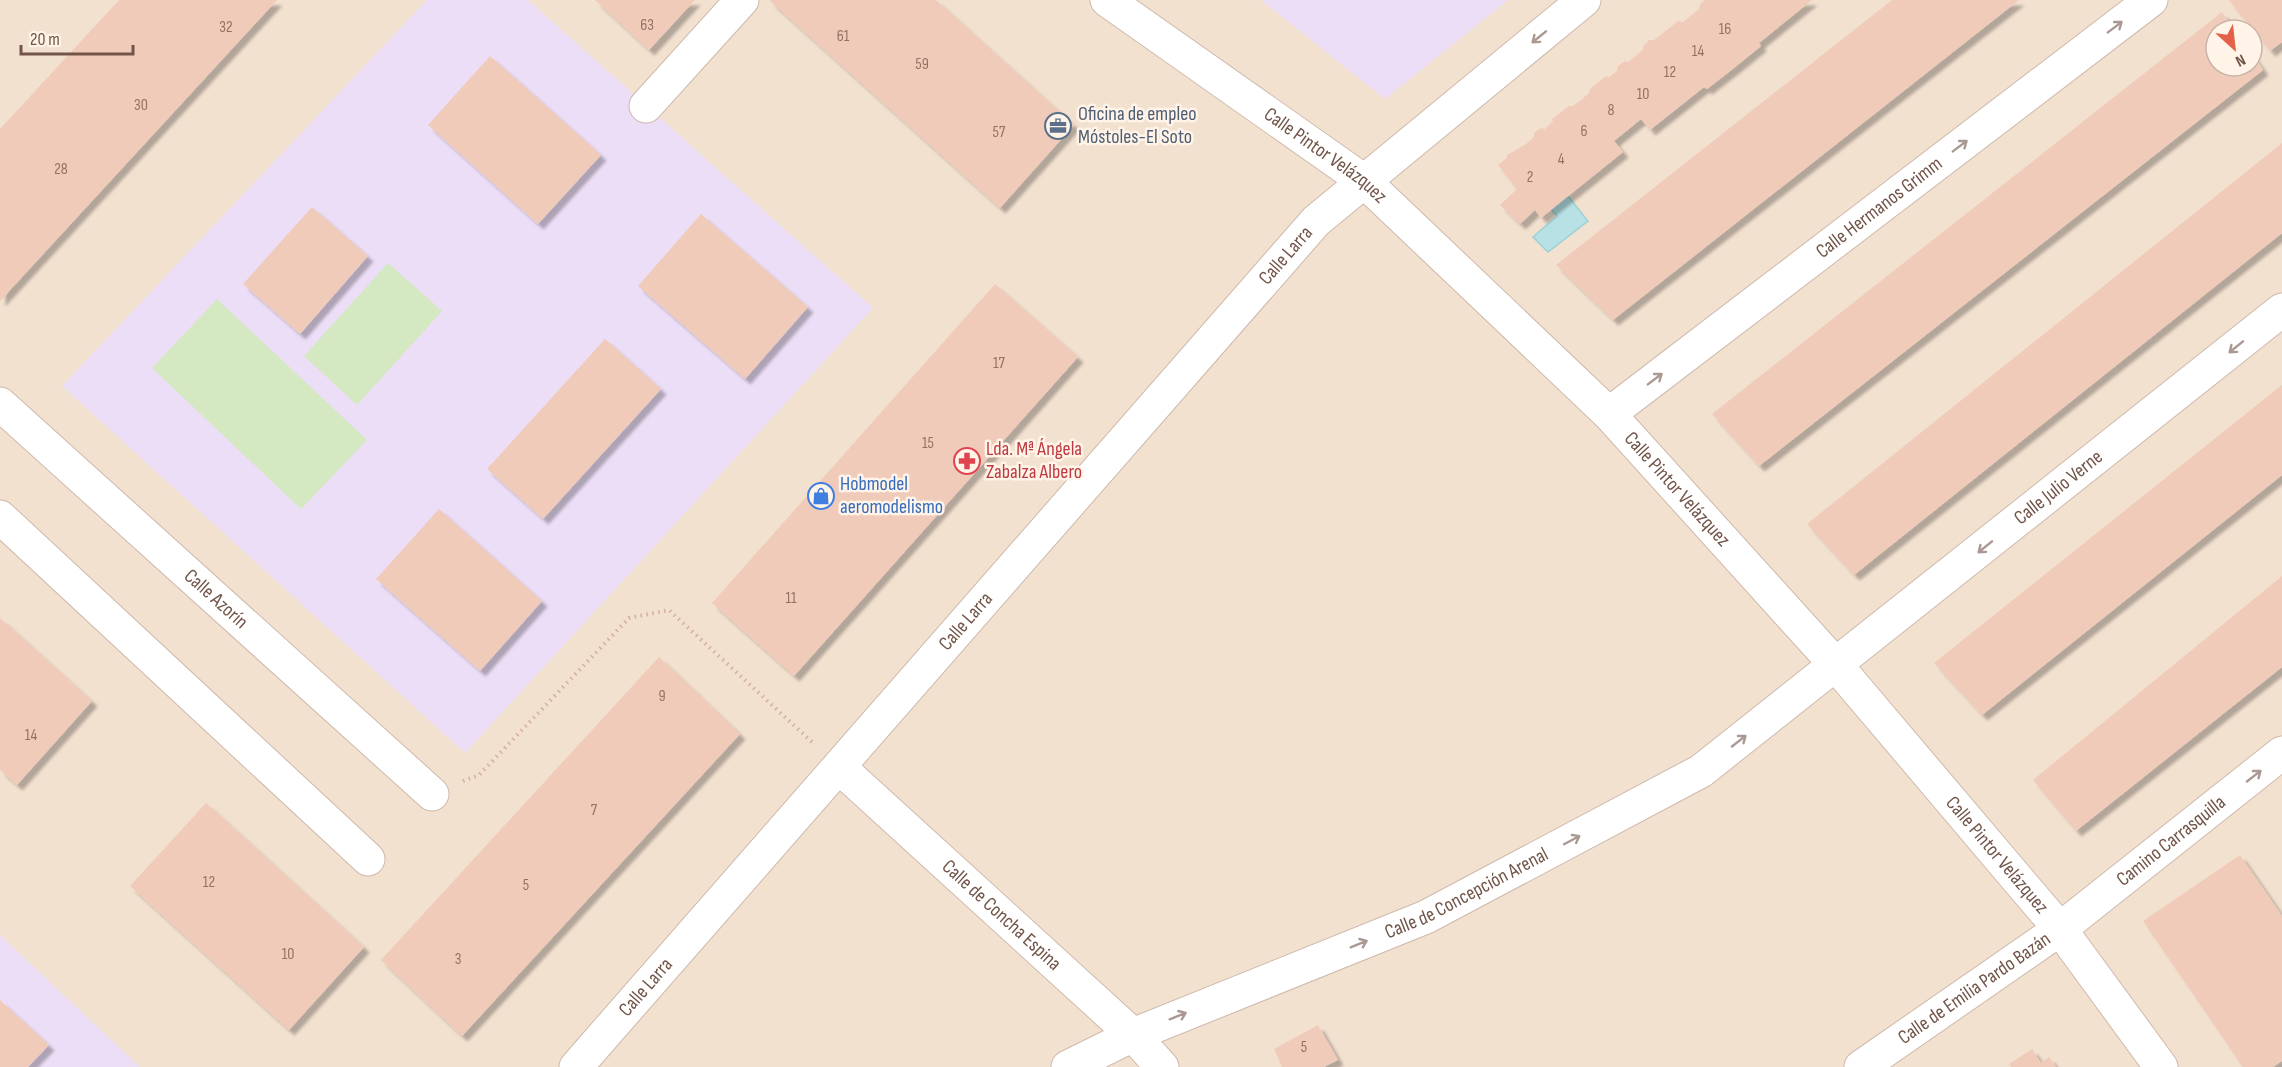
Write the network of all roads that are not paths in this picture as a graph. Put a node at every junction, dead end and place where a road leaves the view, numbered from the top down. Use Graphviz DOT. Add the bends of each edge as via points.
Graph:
graph roads {
  1 [pos="742,0"];
  2 [pos="1107,0"];
  3 [pos="1584,0"];
  4 [pos="2151,0"];
  5 [pos="646,106"];
  6 [pos="1364,181"];
  7 [pos="2282,310"];
  8 [pos="0,404"];
  9 [pos="1609,414"];
  10 [pos="0,517"];
  11 [pos="1836,665"];
  12 [pos="2282,753"];
  13 [pos="839,766"];
  14 [pos="432,795"];
  15 [pos="368,859"];
  16 [pos="2060,929"];
  17 [pos="1133,1035"];
  18 [pos="576,1067"];
  19 [pos="1068,1067"];
  20 [pos="1162,1067"];
  21 [pos="1861,1067"];
  22 [pos="2161,1067"];
  1 -- 5 [label="street"];
  2 -- 6 [label="street, Calle Pintor Velázquez"];
  3 -- 6 [label="street, one-way"];
  9 -- 4 [label="street, Calle Hermanos Grimm, one-way"];
  6 -- 9 [label="street, Calle Pintor Velázquez"];
  6 -- 13 [label="street, Calle Larra" via="1316,221"];
  7 -- 11 [label="street, Calle Julio Verne, one-way"];
  8 -- 14 [label="street, Calle Azorín"];
  9 -- 11 [label="street, Calle Pintor Velázquez"];
  10 -- 15 [label="street"];
  11 -- 16 [label="street, Calle Pintor Velázquez"];
  17 -- 11 [label="street, Calle de Concepción Arenal, one-way" via="1426,917 1701,771"];
  16 -- 12 [label="street, Camino Carrasquilla, one-way"];
  13 -- 17 [label="street, Calle de Concha Espina"];
  13 -- 18 [label="street, Calle Larra"];
  16 -- 21 [label="street, Calle de Emilia Pardo Bazán"];
  16 -- 22 [label="street, Calle Pintor Velázquez"];
  17 -- 19 [label="street, Calle de Concepción Arenal"];
  17 -- 20 [label="street, Calle de Concha Espina"];
}
